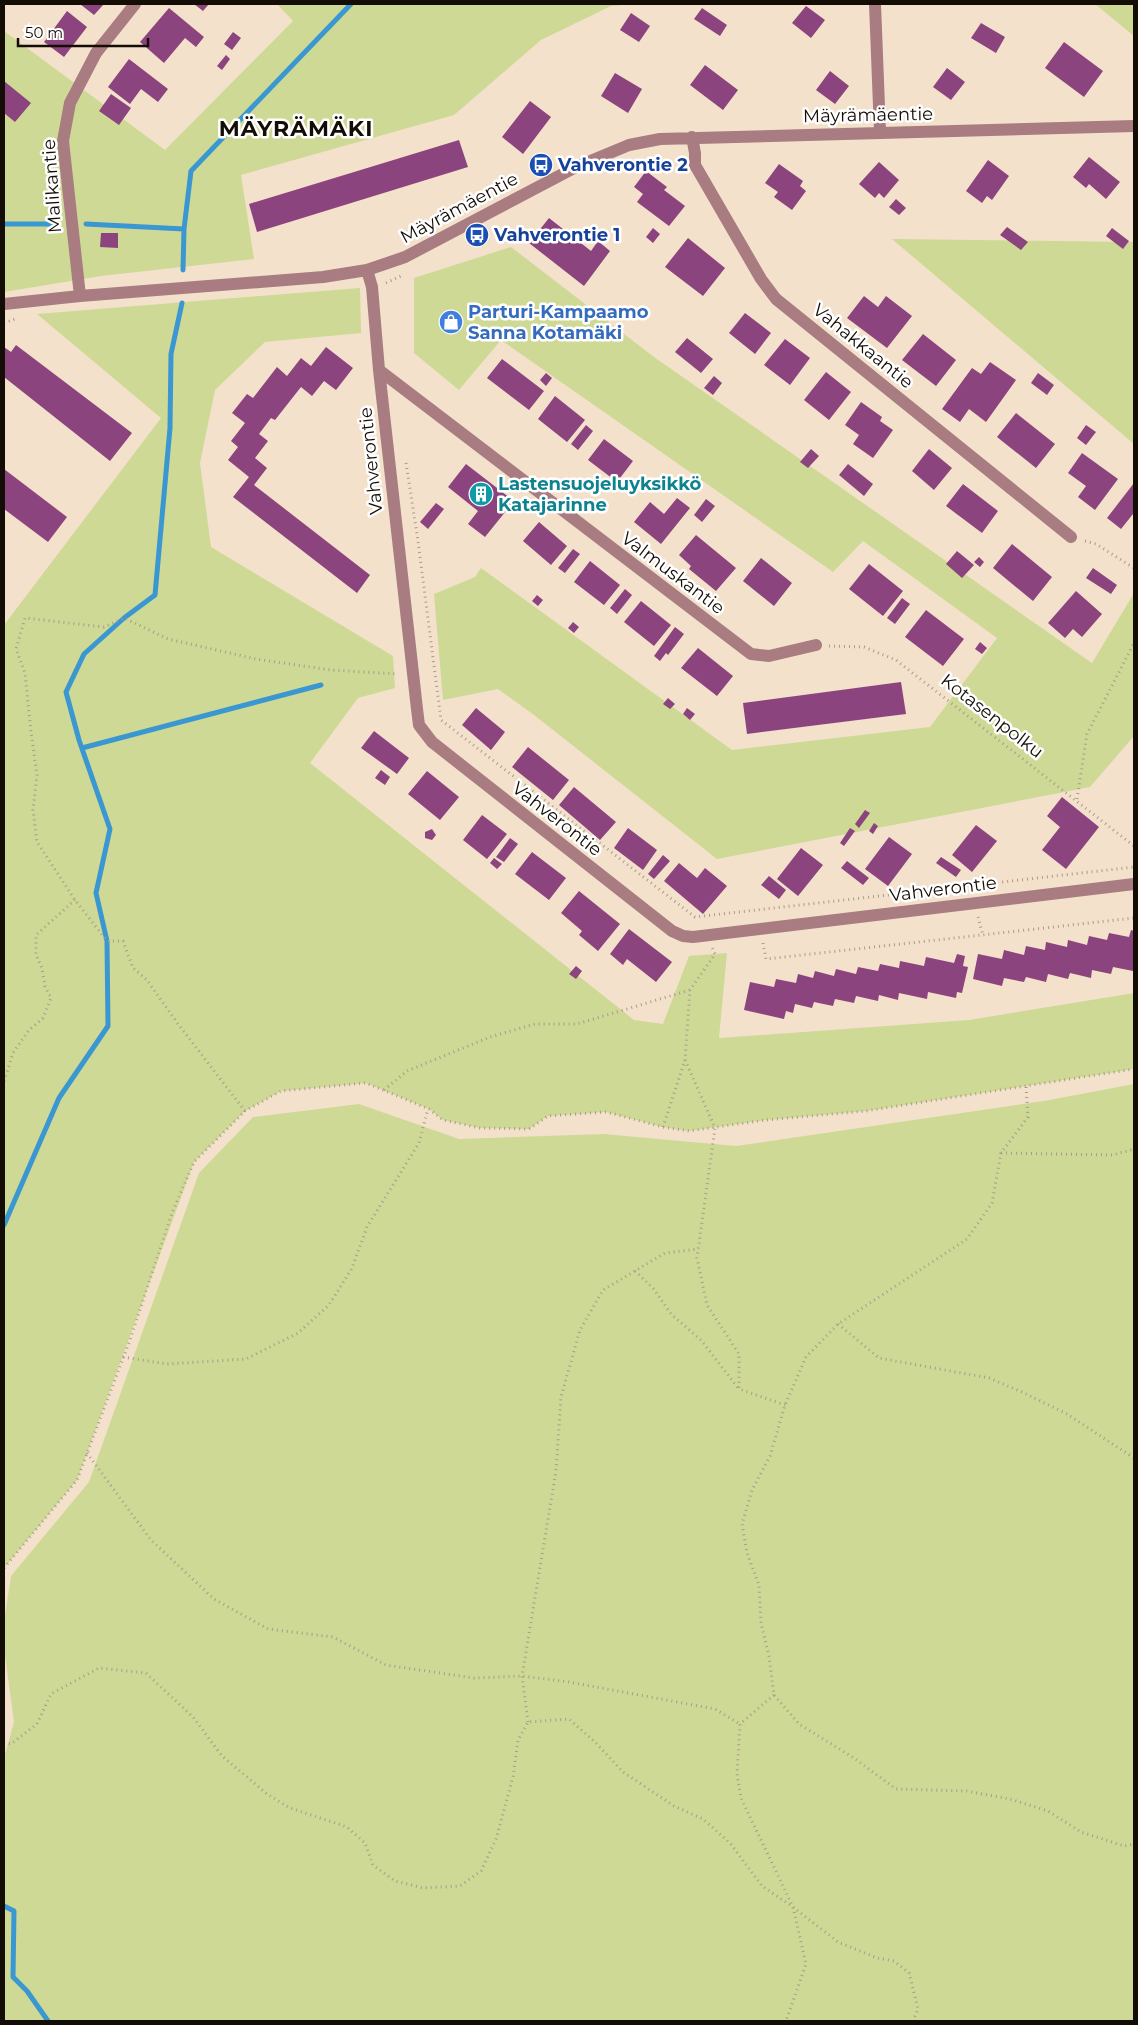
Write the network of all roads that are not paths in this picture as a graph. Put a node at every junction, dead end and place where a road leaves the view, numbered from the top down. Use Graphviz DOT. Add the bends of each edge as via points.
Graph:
graph roads {
  1 [pos="135,4"];
  2 [pos="875,4"];
  3 [pos="1134,126"];
  4 [pos="880,132"];
  5 [pos="692,137"];
  6 [pos="367,270"];
  7 [pos="80,296"];
  8 [pos="4,304"];
  9 [pos="379,370"];
  10 [pos="1071,536"];
  11 [pos="816,645"];
  12 [pos="1134,884"];
  1 -- 7 [label="street, Malikantie" via="96,53 70,103 63,141"];
  2 -- 4 [label="street"];
  3 -- 4 [label="street, Mäyrämäentie"];
  4 -- 5 [label="street, Mäyrämäentie"];
  5 -- 6 [label="street, Mäyrämäentie" via="629,145 576,167 405,256"];
  5 -- 10 [label="street, Vahakkaantie" via="695,165 776,299"];
  6 -- 7 [label="street, Mäyrämäentie" via="323,277"];
  6 -- 9 [label="street, Vahverontie" via="372,287"];
  7 -- 8 [label="street, Mäyrämäentie"];
  9 -- 11 [label="street, Valmuskantie" via="751,654 769,656"];
  9 -- 12 [label="street, Vahverontie" via="419,725 432,742 672,931 683,936 706,935"];
}
